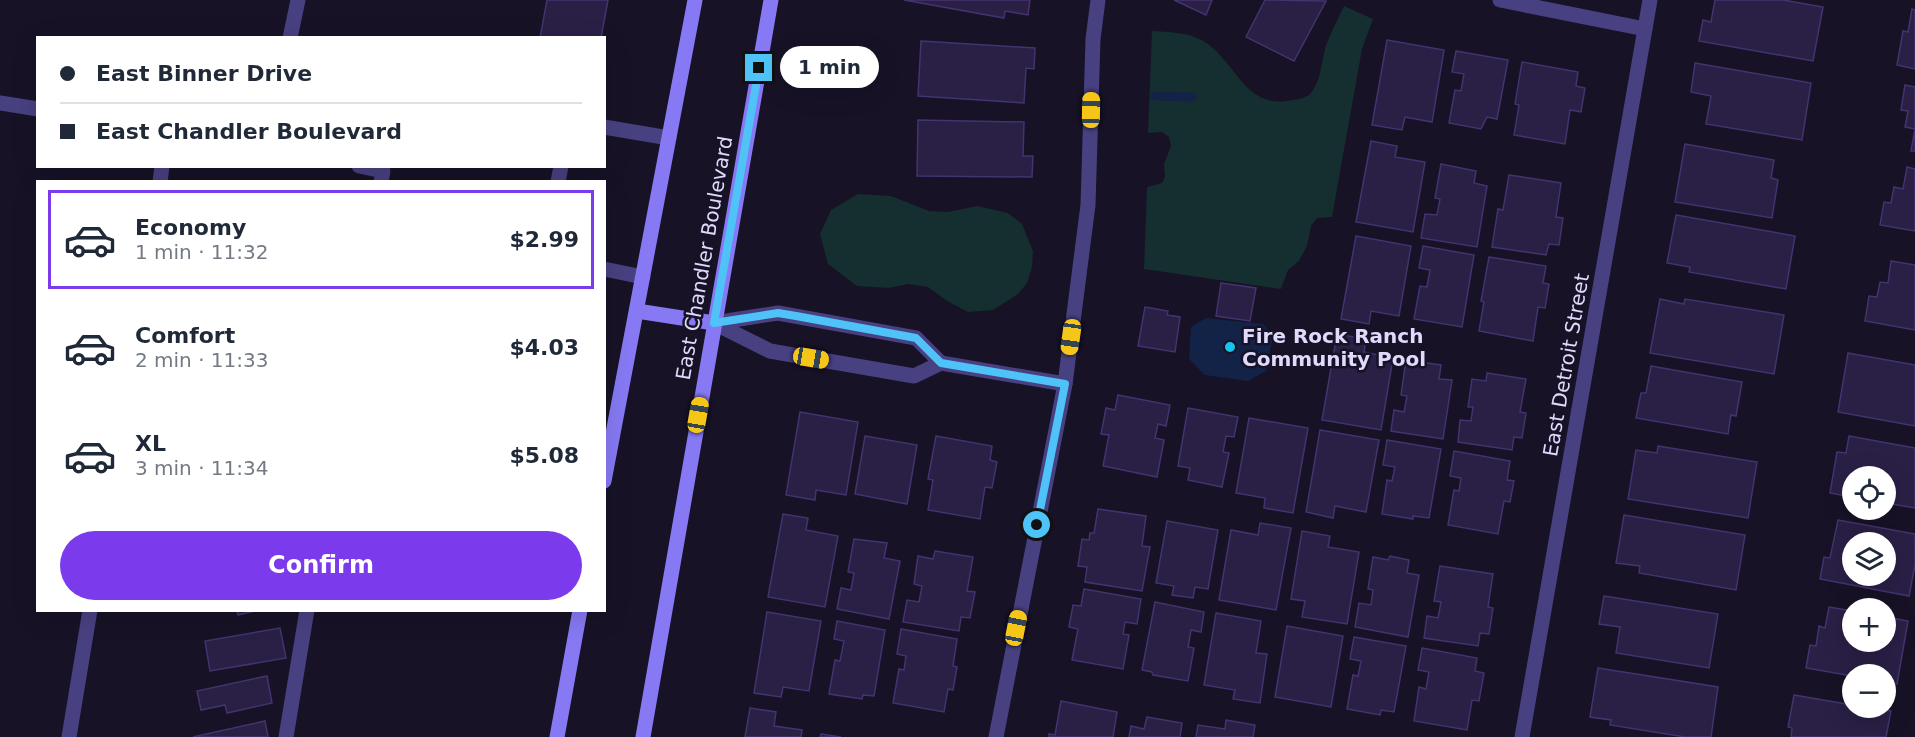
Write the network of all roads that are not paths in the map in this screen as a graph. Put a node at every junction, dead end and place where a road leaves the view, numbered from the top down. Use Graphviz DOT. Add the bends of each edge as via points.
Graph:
graph roads {
  1 [pos="298,0"];
  2 [pos="695,0"];
  3 [pos="771,0"];
  4 [pos="1098,0"];
  5 [pos="1500,0"];
  6 [pos="1650,0"];
  7 [pos="1645,29"];
  8 [pos="291,36"];
  9 [pos="0,103"];
  10 [pos="36,109"];
  11 [pos="606,127"];
  12 [pos="669,138"];
  13 [pos="368,168"];
  14 [pos="381,180"];
  15 [pos="606,269"];
  16 [pos="643,277"];
  17 [pos="637,311"];
  18 [pos="714,323"];
  19 [pos="941,363"];
  20 [pos="1065,384"];
  21 [pos="606,472"];
  22 [pos="90,612"];
  23 [pos="308,612"];
  24 [pos="580,612"];
  25 [pos="69,737"];
  26 [pos="286,737"];
  27 [pos="556,737"];
  28 [pos="642,737"];
  29 [pos="996,737"];
  30 [pos="1522,737"];
  1 -- 8 [label="street"];
  2 -- 12 [label="main road"];
  3 -- 18 [label="main road, East Chandler Boulevard"];
  4 -- 20 [label="street" via="1093,39 1088,205"];
  5 -- 7 [label="street"];
  6 -- 7 [label="street, East Detroit Street"];
  7 -- 30 [label="street, East Detroit Street"];
  9 -- 10 [label="street"];
  11 -- 12 [label="street"];
  12 -- 16 [label="main road"];
  13 -- 14 [label="street" via="383,171"];
  15 -- 16 [label="street"];
  16 -- 17 [label="main road"];
  17 -- 18 [label="main road"];
  17 -- 21 [label="main road"];
  18 -- 19 [label="street" via="770,351 914,376"];
  18 -- 19 [label="street" via="787,314 916,338"];
  18 -- 28 [label="main road, East Chandler Boulevard"];
  19 -- 20 [label="street"];
  20 -- 29 [label="street"];
  22 -- 25 [label="street"];
  23 -- 26 [label="street"];
  24 -- 27 [label="main road"];
}
